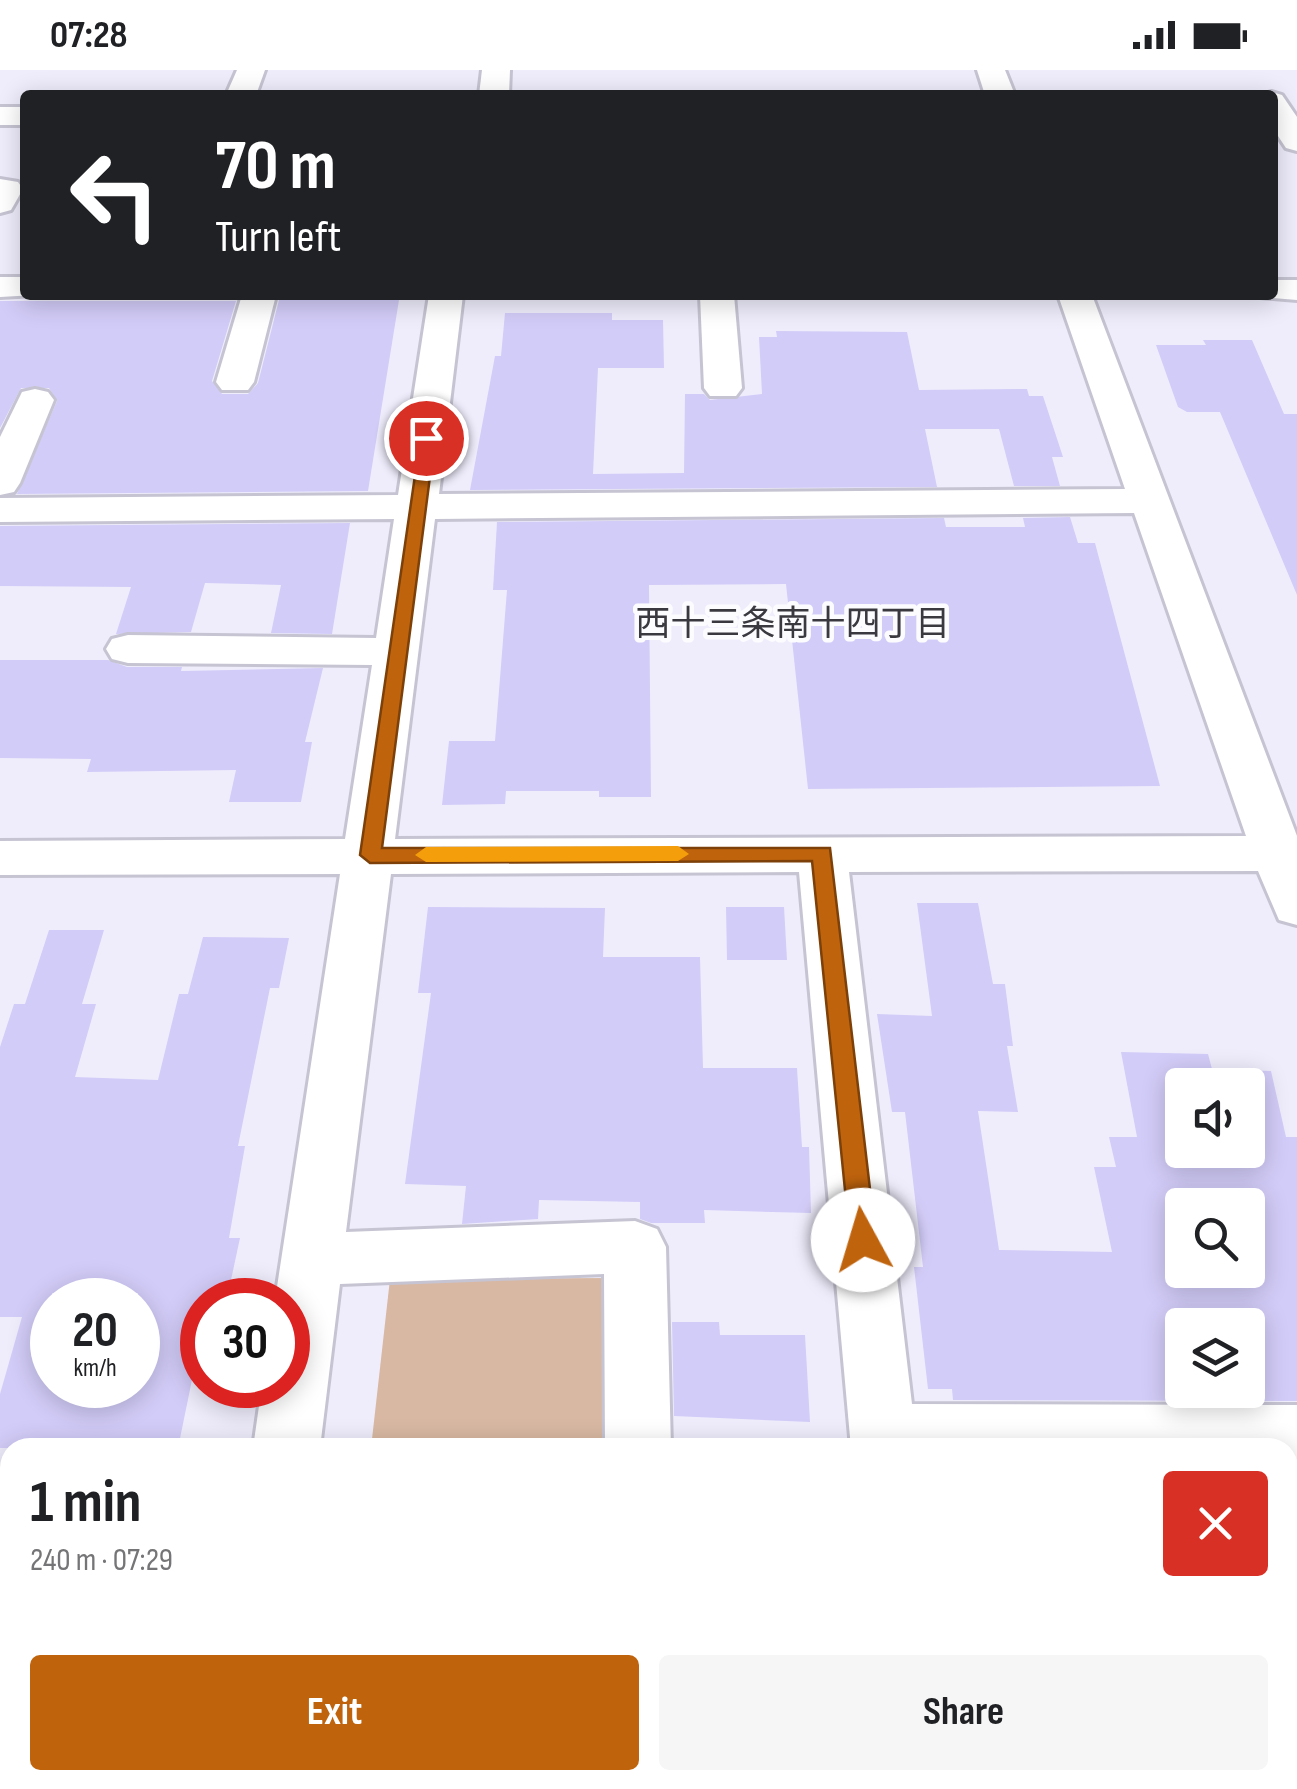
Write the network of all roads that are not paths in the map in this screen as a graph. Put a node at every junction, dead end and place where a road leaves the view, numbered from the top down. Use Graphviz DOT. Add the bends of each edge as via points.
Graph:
graph roads {
  1 [pos="1278,110"];
  2 [pos="1297,142"];
  3 [pos="0,189"];
  4 [pos="0,203"];
  5 [pos="258,300"];
  6 [pos="445,300"];
  7 [pos="717,300"];
  8 [pos="1078,300"];
  9 [pos="235,382"];
  10 [pos="723,388"];
  11 [pos="35,400"];
  12 [pos="0,483"];
  13 [pos="1150,501"];
  14 [pos="417,509"];
  15 [pos="0,510"];
  16 [pos="128,649"];
  17 [pos="398,652"];
  18 [pos="822,853"];
  19 [pos="1288,853"];
  20 [pos="370,855"];
  21 [pos="0,858"];
  22 [pos="1297,907"];
  23 [pos="313,1258"];
  24 [pos="1297,1435"];
  25 [pos="287,1438"];
  26 [pos="638,1438"];
  27 [pos="884,1438"];
  28 [pos="1090,1438"];
  1 -- 2 [label="street"];
  3 -- 4 [label="street" via="7,189"];
  5 -- 9 [label="street"];
  6 -- 14 [label="street"];
  7 -- 10 [label="street"];
  8 -- 13 [label="street"];
  11 -- 12 [label="street"];
  13 -- 14 [label="street"];
  13 -- 19 [label="street"];
  14 -- 15 [label="street"];
  14 -- 17 [label="street"];
  16 -- 17 [label="street"];
  17 -- 20 [label="street"];
  18 -- 19 [label="street"];
  18 -- 20 [label="street"];
  18 -- 27 [label="street"];
  19 -- 22 [label="street"];
  20 -- 21 [label="street"];
  20 -- 23 [label="street"];
  23 -- 25 [label="street"];
  23 -- 26 [label="street" via="635,1248"];
  24 -- 28 [label="street"];
}
